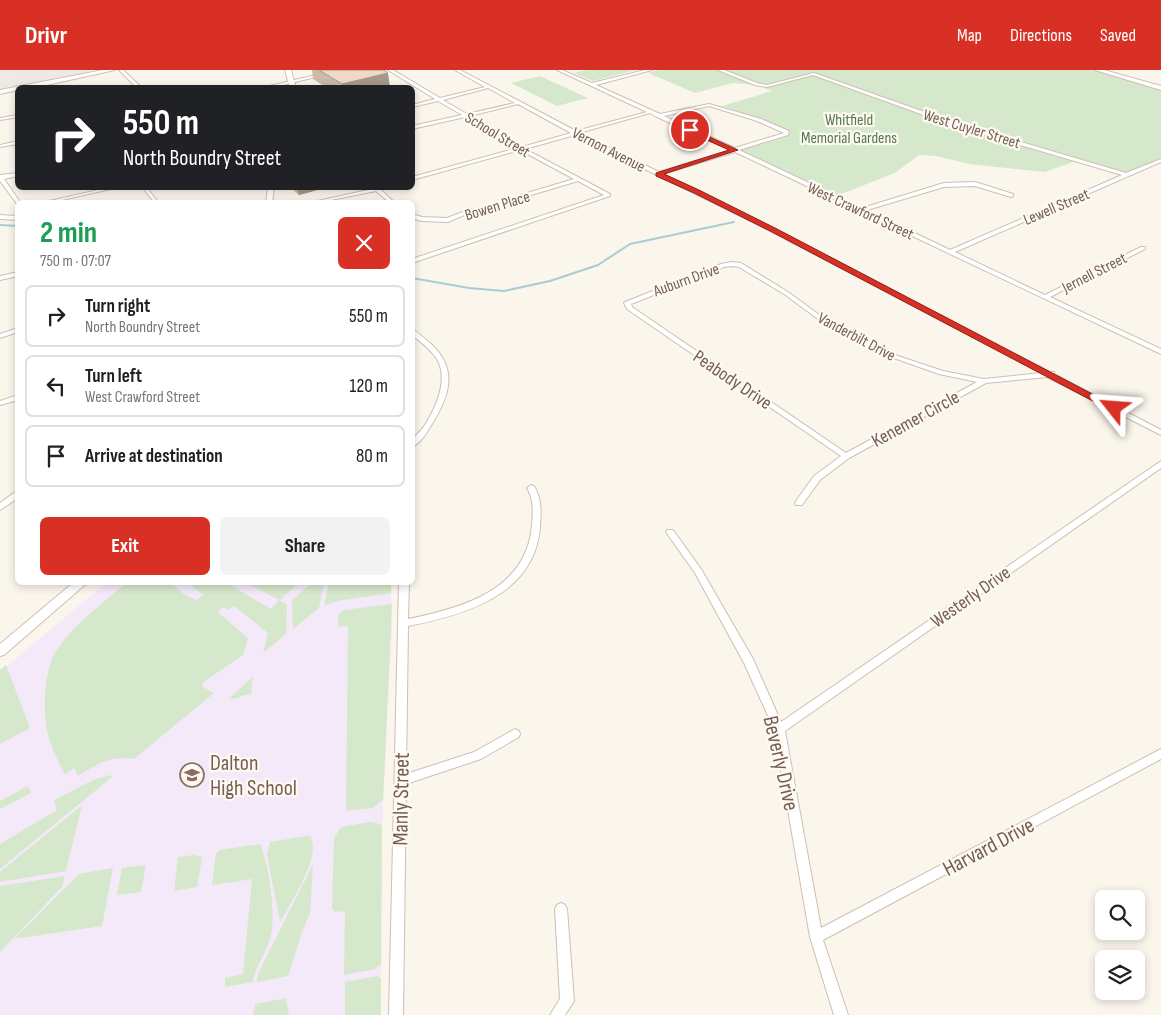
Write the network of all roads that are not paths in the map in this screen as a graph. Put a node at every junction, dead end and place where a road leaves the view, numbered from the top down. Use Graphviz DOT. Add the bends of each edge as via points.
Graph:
graph roads {
  1 [pos="112,70"];
  2 [pos="121,70"];
  3 [pos="288,70"];
  4 [pos="342,70"];
  5 [pos="390,70"];
  6 [pos="457,70"];
  7 [pos="559,70"];
  8 [pos="650,70"];
  9 [pos="720,70"];
  10 [pos="1098,70"];
  11 [pos="789,81"];
  12 [pos="292,84"];
  13 [pos="591,84"];
  14 [pos="36,85"];
  15 [pos="137,85"];
  16 [pos="489,87"];
  17 [pos="1161,88"];
  18 [pos="15,89"];
  19 [pos="0,92"];
  20 [pos="440,99"];
  21 [pos="519,103"];
  22 [pos="415,105"];
  23 [pos="650,112"];
  24 [pos="468,115"];
  25 [pos="15,116"];
  26 [pos="659,116"];
  27 [pos="0,119"];
  28 [pos="415,127"];
  29 [pos="575,133"];
  30 [pos="15,143"];
  31 [pos="0,146"];
  32 [pos="522,149"];
  33 [pos="735,150"];
  34 [pos="1161,160"];
  35 [pos="658,174"];
  36 [pos="15,175"];
  37 [pos="1127,175"];
  38 [pos="0,178"];
  39 [pos="415,178"];
  40 [pos="580,179"];
  41 [pos="103,190"];
  42 [pos="147,190"];
  43 [pos="370,190"];
  44 [pos="381,190"];
  45 [pos="1011,195"];
  46 [pos="15,200"];
  47 [pos="57,200"];
  48 [pos="154,200"];
  49 [pos="325,200"];
  50 [pos="390,200"];
  51 [pos="862,210"];
  52 [pos="0,217"];
  53 [pos="415,217"];
  54 [pos="15,218"];
  55 [pos="1143,248"];
  56 [pos="950,252"];
  57 [pos="415,260"];
  58 [pos="741,265"];
  59 [pos="15,275"];
  60 [pos="0,278"];
  61 [pos="1045,297"];
  62 [pos="632,299"];
  63 [pos="15,331"];
  64 [pos="415,334"];
  65 [pos="0,336"];
  66 [pos="1159,350"];
  67 [pos="1051,374"];
  68 [pos="984,381"];
  69 [pos="15,398"];
  70 [pos="0,403"];
  71 [pos="1161,433"];
  72 [pos="415,442"];
  73 [pos="846,456"];
  74 [pos="1161,464"];
  75 [pos="530,488"];
  76 [pos="15,495"];
  77 [pos="799,503"];
  78 [pos="0,507"];
  79 [pos="670,532"];
  80 [pos="78,585"];
  81 [pos="404,585"];
  82 [pos="404,622"];
  83 [pos="0,651"];
  84 [pos="779,729"];
  85 [pos="515,734"];
  86 [pos="1161,754"];
  87 [pos="400,781"];
  88 [pos="562,909"];
  89 [pos="816,937"];
  90 [pos="396,1015"];
  91 [pos="557,1015"];
  92 [pos="840,1015"];
  1 -- 14 [label="main road"];
  2 -- 15 [label="street"];
  3 -- 12 [label="street"];
  4 -- 12 [label="street"];
  5 -- 20 [label="street, School Street"];
  6 -- 16 [label="street, Vernon Avenue"];
  7 -- 13 [label="street, West Crawford Street"];
  8 -- 13 [label="street"];
  9 -- 11 [label="street" via="767,86"];
  10 -- 17 [label="street"];
  11 -- 37 [label="street, West Cuyler Street" via="813,74 948,122"];
  13 -- 23 [label="street, West Crawford Street"];
  16 -- 20 [label="street"];
  16 -- 21 [label="street, Vernon Avenue"];
  18 -- 19 [label="main road"];
  20 -- 22 [label="street"];
  20 -- 24 [label="street, School Street"];
  21 -- 24 [label="street"];
  21 -- 29 [label="street, Vernon Avenue"];
  23 -- 26 [label="street, West Crawford Street"];
  23 -- 29 [label="street"];
  24 -- 28 [label="street"];
  24 -- 32 [label="street, School Street"];
  25 -- 27 [label="street"];
  26 -- 33 [label="street, West Crawford Street"];
  26 -- 33 [label="street" via="708,105 787,132"];
  29 -- 32 [label="street"];
  29 -- 35 [label="street, Vernon Avenue"];
  30 -- 31 [label="street"];
  32 -- 39 [label="street"];
  32 -- 40 [label="street, School Street"];
  33 -- 35 [label="street"];
  33 -- 51 [label="street, West Crawford Street"];
  34 -- 37 [label="street, Lewell Street"];
  35 -- 67 [label="street, Vernon Avenue"];
  36 -- 38 [label="street"];
  37 -- 56 [label="street, Lewell Street"];
  38 -- 46 [label="street"];
  40 -- 53 [label="street, Bowen Place" via="448,220"];
  40 -- 57 [label="street, School Street" via="608,195"];
  41 -- 47 [label="street"];
  42 -- 48 [label="street"];
  43 -- 49 [label="street"];
  44 -- 50 [label="street"];
  45 -- 51 [label="street" via="975,184 944,185"];
  51 -- 56 [label="street, West Crawford Street"];
  52 -- 54 [label="street"];
  55 -- 61 [label="street, Jernell Street"];
  56 -- 61 [label="street, West Crawford Street"];
  58 -- 62 [label="street, Auburn Drive" via="723,265"];
  58 -- 68 [label="street, Vanderbilt Drive" via="831,326 893,356 941,373"];
  59 -- 60 [label="street"];
  61 -- 66 [label="street, West Crawford Street"];
  62 -- 73 [label="street, Peabody Drive" via="627,303 629,308"];
  63 -- 65 [label="street"];
  64 -- 72 [label="street" via="438,354 446,378 438,405"];
  67 -- 68 [label="street, Kenemer Circle"];
  67 -- 71 [label="street, Vernon Avenue"];
  68 -- 73 [label="street, Kenemer Circle"];
  69 -- 70 [label="street"];
  73 -- 77 [label="street, Kenemer Circle" via="817,478"];
  74 -- 84 [label="street, Westerly Drive"];
  75 -- 82 [label="street" via="538,502 536,534 532,548 513,578 498,592 463,610"];
  76 -- 78 [label="street"];
  79 -- 84 [label="street, Beverly Drive" via="698,571 749,662"];
  80 -- 83 [label="street"];
  81 -- 82 [label="street, Manly Street"];
  82 -- 87 [label="street, Manly Street"];
  84 -- 89 [label="street, Beverly Drive"];
  85 -- 87 [label="street" via="477,756"];
  86 -- 89 [label="street, Harvard Drive"];
  87 -- 90 [label="street, Manly Street"];
  88 -- 91 [label="street" via="567,1001"];
  89 -- 92 [label="street, Beverly Drive"];
}
